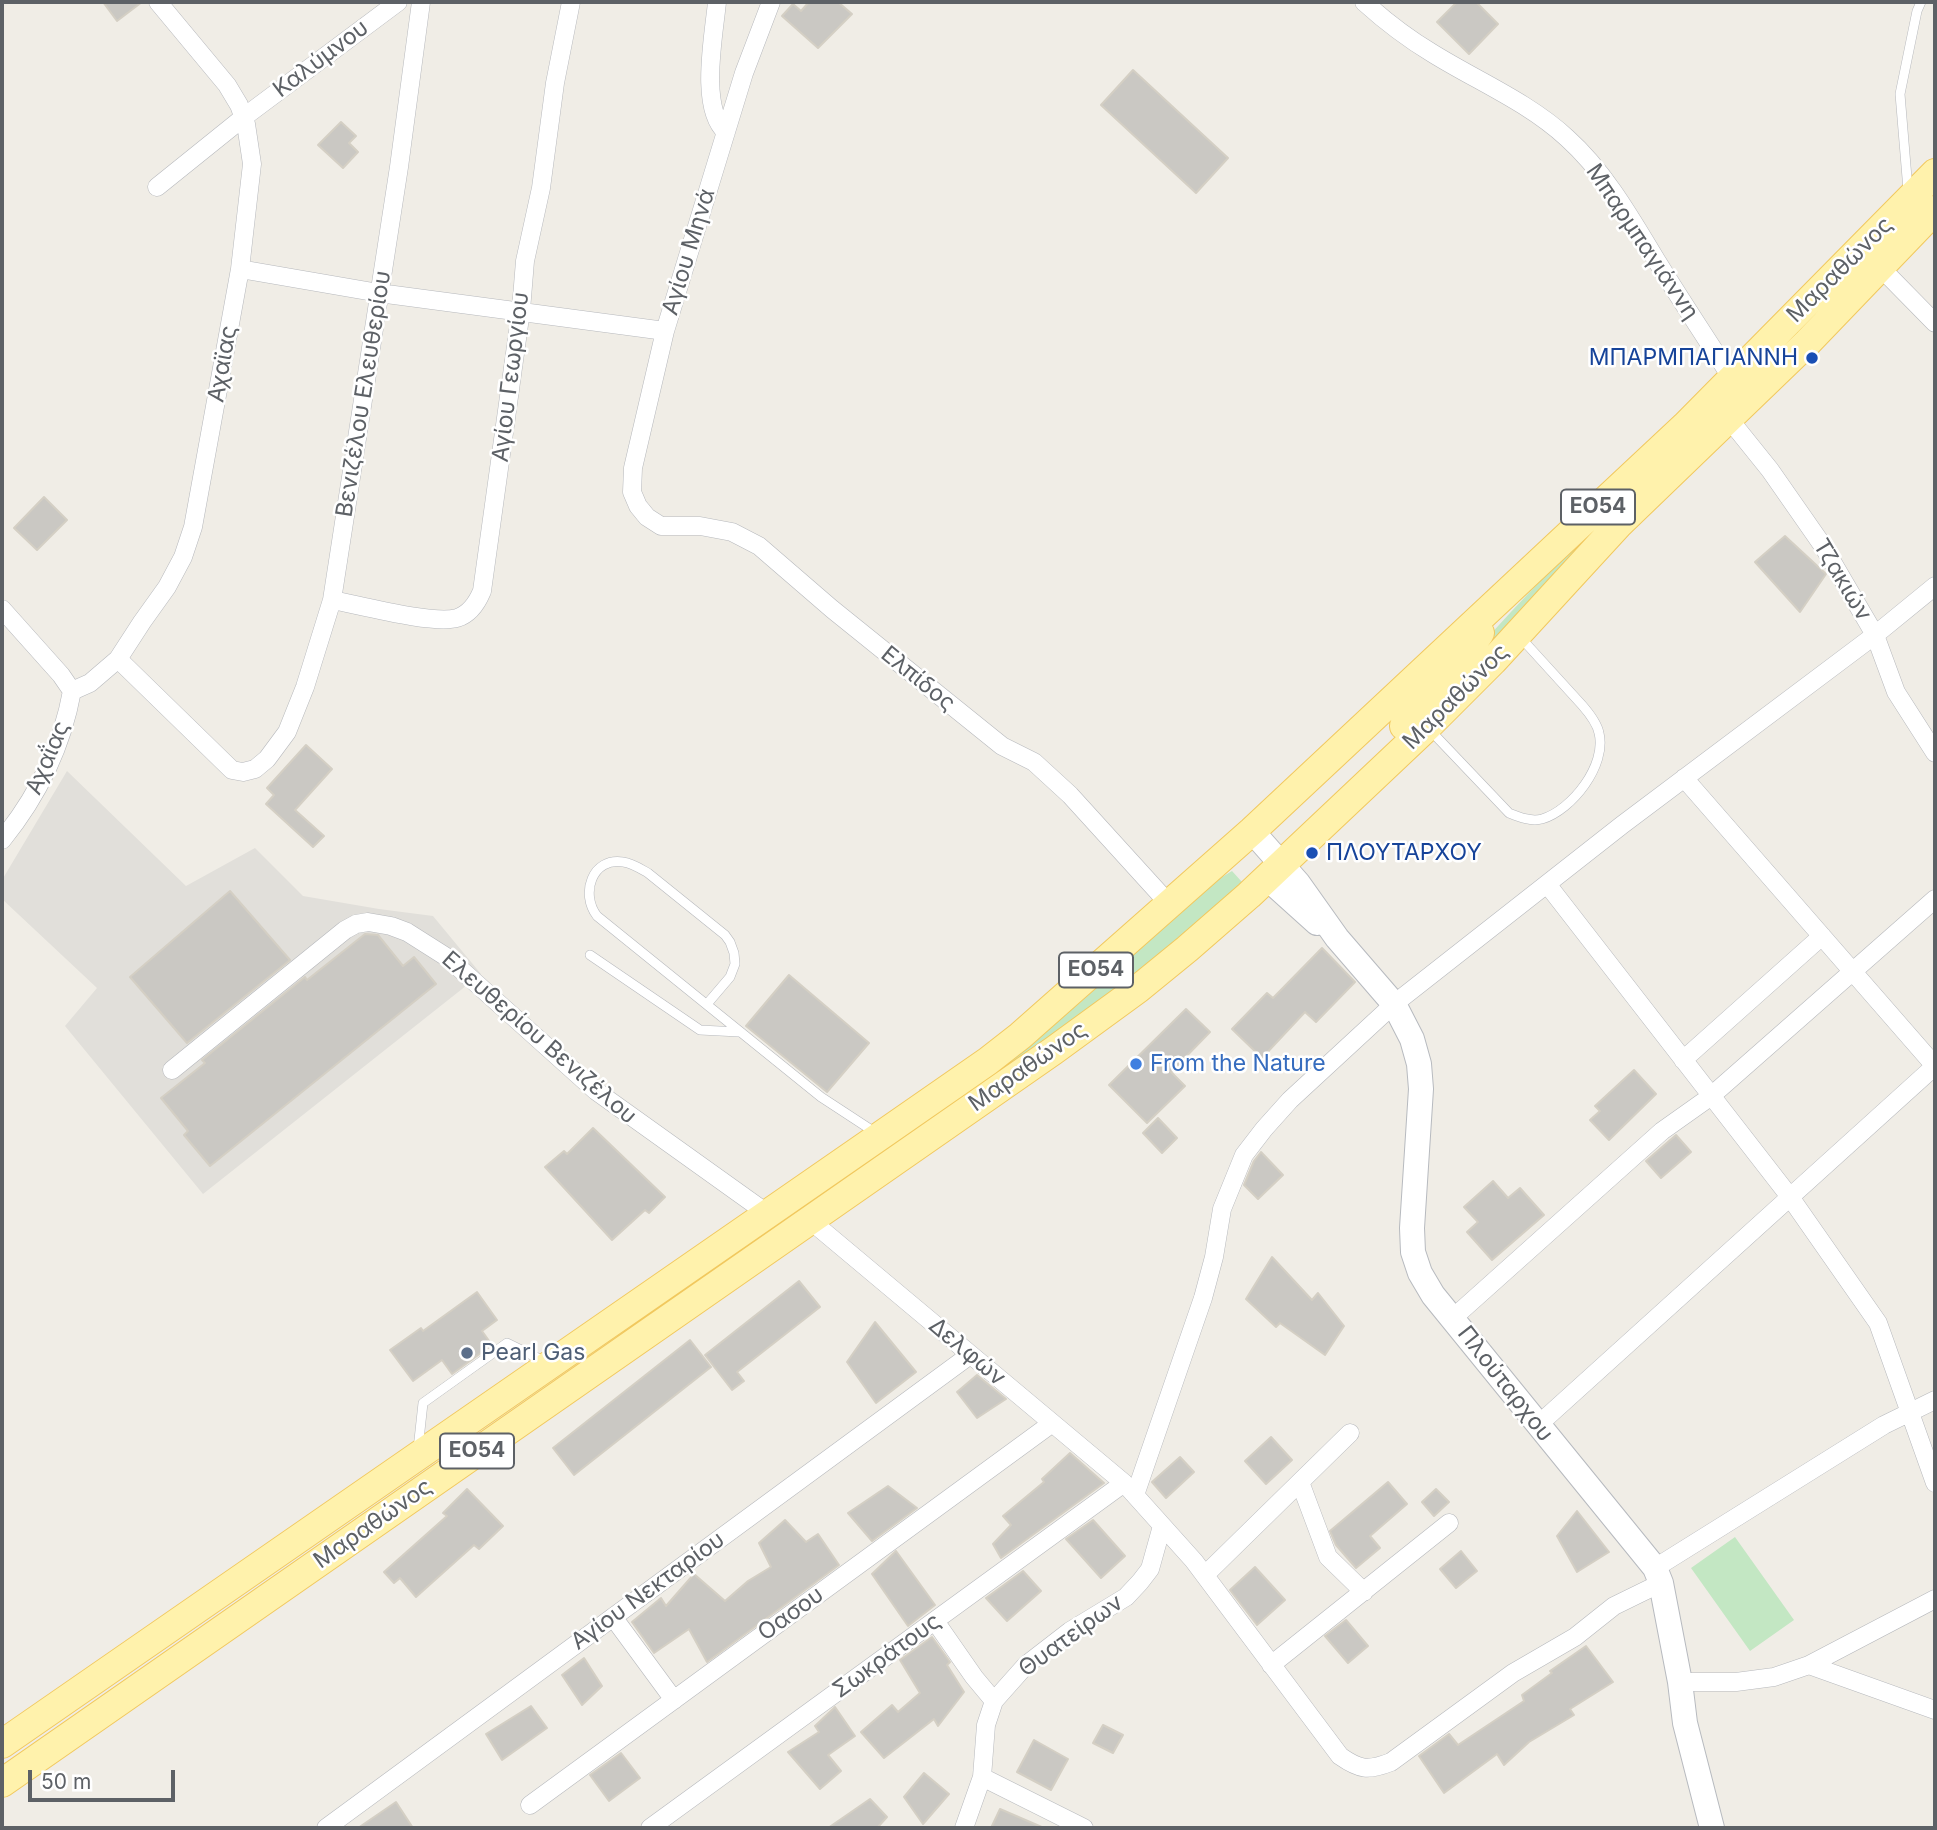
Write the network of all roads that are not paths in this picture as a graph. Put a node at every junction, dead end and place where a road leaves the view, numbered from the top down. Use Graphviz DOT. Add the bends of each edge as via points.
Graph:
graph roads {
  1 [pos="398,2"];
  2 [pos="421,2"];
  3 [pos="571,2"];
  4 [pos="717,2"];
  5 [pos="771,2"];
  6 [pos="1364,2"];
  7 [pos="1921,2"];
  8 [pos="161,3"];
  9 [pos="244,117"];
  10 [pos="726,132"];
  11 [pos="1935,173"];
  12 [pos="156,187"];
  13 [pos="1908,201"];
  14 [pos="1935,210"];
  15 [pos="1880,267"];
  16 [pos="240,269"];
  17 [pos="379,293"];
  18 [pos="521,310"];
  19 [pos="1935,323"];
  20 [pos="665,331"];
  21 [pos="1732,380"];
  22 [pos="1729,419"];
  23 [pos="638,506"];
  24 [pos="1935,586"];
  25 [pos="332,600"];
  26 [pos="2,609"];
  27 [pos="1518,634"];
  28 [pos="1875,635"];
  29 [pos="118,659"];
  30 [pos="70,700"];
  31 [pos="1427,727"];
  32 [pos="1935,753"];
  33 [pos="1684,778"];
  34 [pos="2,840"];
  35 [pos="1267,856"];
  36 [pos="1548,884"];
  37 [pos="1935,899"];
  38 [pos="1170,905"];
  39 [pos="1822,936"];
  40 [pos="590,955"];
  41 [pos="1853,972"];
  42 [pos="707,1004"];
  43 [pos="1394,1004"];
  44 [pos="739,1032"];
  45 [pos="1683,1060"];
  46 [pos="1935,1066"];
  47 [pos="172,1070"];
  48 [pos="1710,1097"];
  49 [pos="880,1136"];
  50 [pos="1790,1198"];
  51 [pos="768,1214"];
  52 [pos="811,1221"];
  53 [pos="1452,1318"];
  54 [pos="970,1355"];
  55 [pos="551,1364"];
  56 [pos="1935,1400"];
  57 [pos="1911,1412"];
  58 [pos="1051,1424"];
  59 [pos="1538,1425"];
  60 [pos="1350,1433"];
  61 [pos="418,1456"];
  62 [pos="1300,1482"];
  63 [pos="1935,1483"];
  64 [pos="1130,1489"];
  65 [pos="1449,1523"];
  66 [pos="1162,1526"];
  67 [pos="1205,1575"];
  68 [pos="1658,1576"];
  69 [pos="1364,1592"];
  70 [pos="1935,1599"];
  71 [pos="613,1617"];
  72 [pos="935,1621"];
  73 [pos="1271,1665"];
  74 [pos="1809,1665"];
  75 [pos="1680,1682"];
  76 [pos="674,1700"];
  77 [pos="994,1701"];
  78 [pos="1935,1710"];
  79 [pos="2,1721"];
  80 [pos="33,1723"];
  81 [pos="2,1744"];
  82 [pos="982,1777"];
  83 [pos="2,1783"];
  84 [pos="530,1805"];
  85 [pos="326,1828"];
  86 [pos="650,1828"];
  87 [pos="964,1828"];
  88 [pos="1084,1828"];
  89 [pos="1712,1828"];
  1 -- 9 [label="street, Καλύμνου"];
  2 -- 17 [label="street, Βενιζέλου Ελευθερίου"];
  3 -- 18 [label="street, Αγίου Γεωργίου"];
  4 -- 10 [label="street" via="711,95 715,117"];
  5 -- 10 [label="street, Αγίου Μηνά"];
  6 -- 21 [label="street, Μπαρμπαγιάννη" via="1422,47 1495,88 1567,138 1632,220"];
  7 -- 13 [label="lane" via="1900,94"];
  8 -- 9 [label="street, Αχαϊας" via="227,85"];
  9 -- 12 [label="street, Καλύμνου"];
  9 -- 16 [label="street, Αχαϊας" via="252,164"];
  10 -- 20 [label="street, Αγίου Μηνά"];
  11 -- 13 [label="main road, Μαραθώνος / ΕΟ54"];
  13 -- 21 [label="main road, Μαραθώνος / ΕΟ54"];
  14 -- 15 [label="main road, Μαραθώνος / ΕΟ54"];
  15 -- 19 [label="street"];
  15 -- 22 [label="main road, Μαραθώνος / ΕΟ54"];
  16 -- 17 [label="street"];
  16 -- 29 [label="street, Αχαϊας" via="190,536 172,580"];
  17 -- 18 [label="street"];
  17 -- 25 [label="street, Βενιζέλου Ελευθερίου"];
  18 -- 20 [label="street"];
  18 -- 25 [label="street, Αγίου Γεωργίου" via="485,575 476,603 463,616 440,620"];
  20 -- 23 [label="street, Αγίου Μηνά" via="631,477"];
  21 -- 35 [label="main road, Μαραθώνος / ΕΟ54" via="1504,594"];
  22 -- 27 [label="main road, Μαραθώνος / ΕΟ54" via="1618,525"];
  22 -- 28 [label="street, Τζακιών" via="1824,546"];
  23 -- 38 [label="street, Ελπίδος" via="661,526 713,528 759,546 1002,746 1034,762"];
  24 -- 28 [label="street"];
  25 -- 29 [label="street, Βενιζέλου Ελευθερίου" via="287,732 255,769 243,772 227,766"];
  26 -- 30 [label="street" via="61,675"];
  27 -- 31 [label="main road, Μαραθώνος / ΕΟ54"];
  27 -- 31 [label="lane" via="1582,705 1599,732 1601,750 1595,769 1577,794 1540,820 1509,813"];
  28 -- 32 [label="street, Τζακιών" via="1896,692"];
  28 -- 33 [label="street"];
  29 -- 30 [label="street, Αχαϊας"];
  30 -- 34 [label="street, Αχαΐας" via="49,766"];
  31 -- 35 [label="main road, Μαραθώνος / ΕΟ54"];
  33 -- 36 [label="street"];
  33 -- 39 [label="street"];
  35 -- 38 [label="main road, Μαραθώνος / ΕΟ54"];
  35 -- 43 [label="street, Πλούταρχου" via="1316,905 1337,938"];
  35 -- 52 [label="main road, Μαραθώνος / ΕΟ54" via="1187,949 1129,996"];
  36 -- 43 [label="street"];
  36 -- 45 [label="street"];
  37 -- 41 [label="street"];
  38 -- 49 [label="main road, Μαραθώνος / ΕΟ54" via="1020,1036"];
  39 -- 41 [label="street"];
  39 -- 45 [label="street"];
  40 -- 44 [label="lane" via="700,1030"];
  41 -- 46 [label="street"];
  41 -- 48 [label="street"];
  42 -- 42 [label="lane" via="597,916 588,901 595,873 608,863 637,867 725,935 735,964 730,978"];
  42 -- 44 [label="lane"];
  43 -- 53 [label="street, Πλούταρχου" via="1412,1039 1421,1076 1413,1252 1425,1283"];
  43 -- 64 [label="street" via="1290,1100 1244,1155 1222,1209 1203,1298"];
  44 -- 49 [label="lane" via="821,1097"];
  45 -- 48 [label="street"];
  46 -- 50 [label="street"];
  47 -- 51 [label="street, Ελευθερίου Βενιζέλου" via="345,930 368,922 391,926 448,958 596,1091"];
  48 -- 50 [label="street"];
  48 -- 53 [label="street" via="1662,1130"];
  49 -- 51 [label="main road, Μαραθώνος / ΕΟ54"];
  50 -- 57 [label="street" via="1878,1322"];
  50 -- 59 [label="street"];
  51 -- 55 [label="main road, Μαραθώνος / ΕΟ54"];
  52 -- 54 [label="street, Δελφών"];
  52 -- 83 [label="main road, Μαραθώνος / ΕΟ54"];
  53 -- 59 [label="street, Πλούταρχου"];
  54 -- 58 [label="street, Δελφών"];
  54 -- 71 [label="street, Αγίου Νεκταρίου"];
  55 -- 61 [label="main road, Μαραθώνος / ΕΟ54"];
  55 -- 61 [label="lane" via="507,1343 423,1403"];
  56 -- 57 [label="street, Δελφών"];
  57 -- 63 [label="street"];
  57 -- 68 [label="street, Δελφών" via="1884,1425"];
  58 -- 64 [label="street, Δελφών"];
  58 -- 76 [label="street, Οασου"];
  59 -- 68 [label="street, Πλούταρχου"];
  60 -- 62 [label="street"];
  61 -- 80 [label="main road, Μαραθώνος / ΕΟ54"];
  62 -- 67 [label="street"];
  62 -- 69 [label="street" via="1328,1557"];
  64 -- 66 [label="street, Δελφών"];
  64 -- 72 [label="street, Σωκράτους"];
  65 -- 69 [label="street"];
  66 -- 67 [label="street, Δελφών"];
  66 -- 77 [label="street, Θυατείρων" via="1150,1569 1133,1590 1026,1665"];
  67 -- 73 [label="street, Δελφών"];
  68 -- 73 [label="street, Δελφών" via="1575,1637 1513,1673 1380,1766 1355,1767 1340,1756"];
  68 -- 75 [label="street, Πλούταρχου"];
  69 -- 73 [label="street"];
  70 -- 74 [label="street"];
  71 -- 76 [label="street"];
  71 -- 85 [label="street, Αγίου Νεκταρίου"];
  72 -- 77 [label="street"];
  72 -- 86 [label="street, Σωκράτους"];
  74 -- 75 [label="street" via="1774,1677"];
  74 -- 78 [label="street"];
  75 -- 89 [label="street, Πλούταρχου" via="1685,1723"];
  76 -- 84 [label="street, Οασου"];
  77 -- 82 [label="street, Θυατείρων" via="986,1725"];
  79 -- 80 [label="main road"];
  80 -- 81 [label="main road, Μαραθώνος / ΕΟ54"];
  82 -- 87 [label="street, Θυατείρων"];
  82 -- 88 [label="street"];
}
